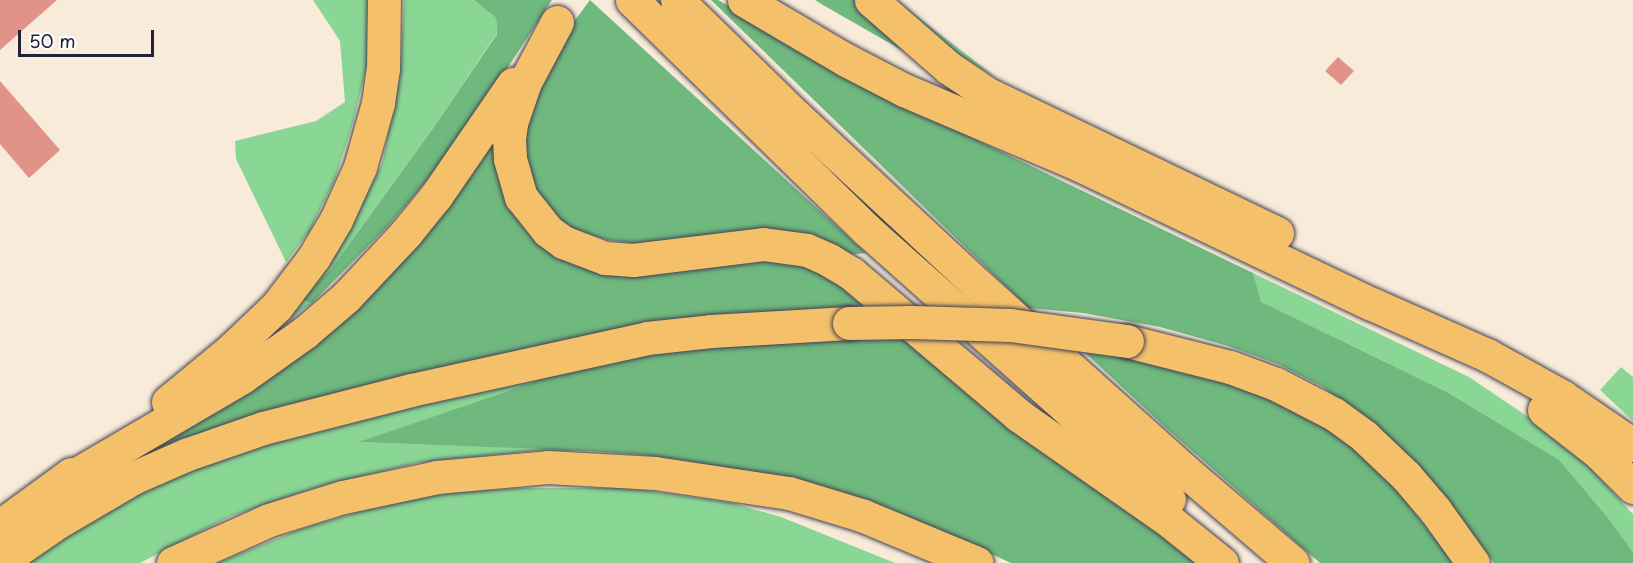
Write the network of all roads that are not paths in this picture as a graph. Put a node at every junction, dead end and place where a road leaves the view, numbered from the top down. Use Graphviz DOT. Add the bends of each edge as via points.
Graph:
graph roads {
  1 [pos="384,0"];
  2 [pos="632,0"];
  3 [pos="677,0"];
  4 [pos="744,0"];
  5 [pos="785,0"];
  6 [pos="871,0"];
  7 [pos="564,11"];
  8 [pos="1080,165"];
  9 [pos="1372,304"];
  10 [pos="1633,443"];
  11 [pos="675,477"];
  12 [pos="1633,487"];
  13 [pos="53,488"];
  14 [pos="0,526"];
  15 [pos="0,562"];
  16 [pos="174,563"];
  17 [pos="925,563"];
  18 [pos="977,563"];
  19 [pos="1222,563"];
  20 [pos="1244,563"];
  21 [pos="1293,563"];
  22 [pos="1473,563"];
  1 -- 13 [label="highway" via="383,69 370,135 350,191 314,257 277,306 232,349 160,409"];
  2 -- 20 [label="highway" via="868,231"];
  3 -- 21 [label="highway" via="969,277"];
  4 -- 8 [label="highway" via="897,86"];
  5 -- 8 [label="highway" via="909,75"];
  6 -- 10 [label="highway" via="949,68 986,93 1511,346 1578,387 1619,424"];
  7 -- 13 [label="highway" via="436,196 346,297 242,377"];
  7 -- 19 [label="highway" via="525,82 509,139 510,159 521,197 548,231 563,242 605,258 633,260 763,244 807,250 829,260 852,274 1018,415 1172,522"];
  8 -- 9 [label="highway"];
  9 -- 10 [label="highway" via="1487,355 1563,397"];
  9 -- 12 [label="highway" via="1551,415 1599,453"];
  11 -- 16 [label="highway" via="613,469 548,467 437,477 290,512"];
  11 -- 17 [label="highway" via="830,522"];
  11 -- 18 [label="highway" via="817,501"];
  13 -- 14 [label="highway"];
  15 -- 22 [label="highway, bridge" via="133,478 188,454 263,429 423,387 647,338 703,331 912,322 1010,325 1127,341 1239,370 1301,396 1364,436 1406,476"];
}
